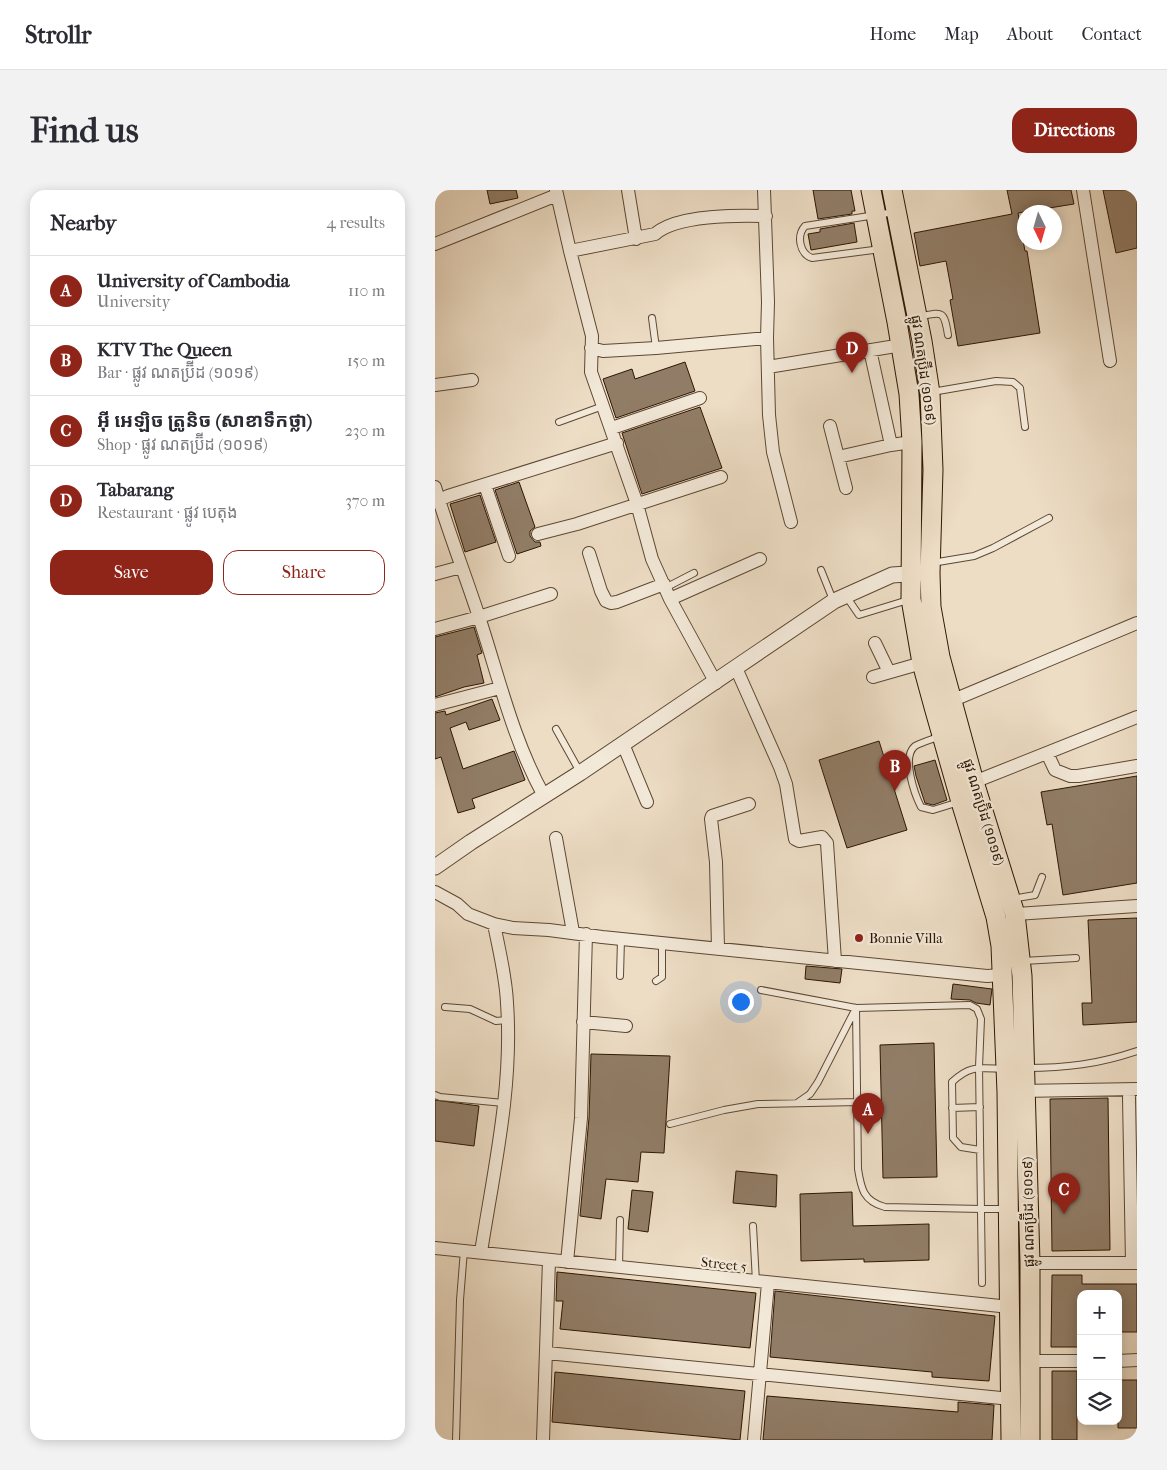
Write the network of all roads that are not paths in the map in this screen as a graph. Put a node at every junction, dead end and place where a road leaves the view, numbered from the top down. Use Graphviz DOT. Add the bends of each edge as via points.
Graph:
graph roads {
  1 [pos="628,190"];
  2 [pos="764,190"];
  3 [pos="871,190"];
  4 [pos="892,190"];
  5 [pos="1083,190"];
  6 [pos="557,192"];
  7 [pos="896,212"];
  8 [pos="876,215"];
  9 [pos="765,216"];
  10 [pos="636,239"];
  11 [pos="435,244"];
  12 [pos="883,248"];
  13 [pos="570,252"];
  14 [pos="652,318"];
  15 [pos="917,318"];
  16 [pos="948,335"];
  17 [pos="767,338"];
  18 [pos="902,345"];
  19 [pos="591,348"];
  20 [pos="656,348"];
  21 [pos="870,350"];
  22 [pos="1110,361"];
  23 [pos="768,367"];
  24 [pos="472,380"];
  25 [pos="435,385"];
  26 [pos="930,393"];
  27 [pos="700,398"];
  28 [pos="603,406"];
  29 [pos="559,422"];
  30 [pos="830,426"];
  31 [pos="1025,427"];
  32 [pos="612,428"];
  33 [pos="617,442"];
  34 [pos="912,442"];
  35 [pos="891,445"];
  36 [pos="838,457"];
  37 [pos="721,477"];
  38 [pos="485,485"];
  39 [pos="435,487"];
  40 [pos="846,488"];
  41 [pos="437,501"];
  42 [pos="637,504"];
  43 [pos="1049,518"];
  44 [pos="791,522"];
  45 [pos="538,534"];
  46 [pos="589,553"];
  47 [pos="509,556"];
  48 [pos="760,559"];
  49 [pos="461,567"];
  50 [pos="930,568"];
  51 [pos="821,570"];
  52 [pos="694,573"];
  53 [pos="910,573"];
  54 [pos="435,574"];
  55 [pos="666,590"];
  56 [pos="551,594"];
  57 [pos="840,598"];
  58 [pos="911,599"];
  59 [pos="479,617"];
  60 [pos="1137,623"];
  61 [pos="435,629"];
  62 [pos="875,643"];
  63 [pos="922,663"];
  64 [pos="736,668"];
  65 [pos="889,672"];
  66 [pos="873,677"];
  67 [pos="716,683"];
  68 [pos="500,688"];
  69 [pos="951,702"];
  70 [pos="435,705"];
  71 [pos="1137,717"];
  72 [pos="556,729"];
  73 [pos="941,736"];
  74 [pos="623,744"];
  75 [pos="1047,753"];
  76 [pos="1137,766"];
  77 [pos="580,773"];
  78 [pos="973,782"];
  79 [pos="545,796"];
  80 [pos="647,802"];
  81 [pos="961,802"];
  82 [pos="749,804"];
  83 [pos="556,838"];
  84 [pos="435,867"];
  85 [pos="1043,877"];
  86 [pos="435,892"];
  87 [pos="1137,906"];
  88 [pos="1013,907"];
  89 [pos="494,924"];
  90 [pos="573,932"];
  91 [pos="586,934"];
  92 [pos="621,939"];
  93 [pos="662,942"];
  94 [pos="719,948"];
  95 [pos="1076,958"];
  96 [pos="835,961"];
  97 [pos="1021,961"];
  98 [pos="1003,975"];
  99 [pos="620,976"];
  100 [pos="656,981"];
  101 [pos="761,990"];
  102 [pos="445,1007"];
  103 [pos="856,1008"];
  104 [pos="507,1020"];
  105 [pos="583,1022"];
  106 [pos="626,1026"];
  107 [pos="1137,1051"];
  108 [pos="979,1068"];
  109 [pos="1016,1069"];
  110 [pos="1026,1091"];
  111 [pos="1007,1092"];
  112 [pos="1131,1092"];
  113 [pos="435,1095"];
  114 [pos="858,1102"];
  115 [pos="505,1103"];
  116 [pos="797,1103"];
  117 [pos="980,1107"];
  118 [pos="953,1108"];
  119 [pos="1133,1114"];
  120 [pos="670,1124"];
  121 [pos="980,1150"];
  122 [pos="1009,1208"];
  123 [pos="981,1210"];
  124 [pos="620,1220"];
  125 [pos="753,1226"];
  126 [pos="435,1248"];
  127 [pos="464,1250"];
  128 [pos="481,1252"];
  129 [pos="549,1260"];
  130 [pos="567,1262"];
  131 [pos="1030,1263"];
  132 [pos="1135,1263"];
  133 [pos="619,1268"];
  134 [pos="762,1282"];
  135 [pos="982,1283"];
  136 [pos="1010,1307"];
  137 [pos="547,1353"];
  138 [pos="1122,1360"];
  139 [pos="1137,1360"];
  140 [pos="1030,1361"];
  141 [pos="1077,1361"];
  142 [pos="760,1374"];
  143 [pos="1011,1399"];
  144 [pos="456,1440"];
  145 [pos="543,1440"];
  146 [pos="754,1440"];
  147 [pos="1011,1440"];
  148 [pos="1030,1440"];
  1 -- 10 [label="street"];
  2 -- 9 [label="street"];
  3 -- 8 [label="main road, ផ្លូវ ណតប្រ៊ីដ (១០១៩)"];
  4 -- 7 [label="main road, ផ្លូវ ណតប្រ៊ីដ (១០១៩)"];
  5 -- 22 [label="street"];
  6 -- 11 [label="street"];
  6 -- 13 [label="street"];
  7 -- 8 [label="lane"];
  7 -- 15 [label="main road, ផ្លូវ ណតប្រ៊ីដ (១០១៩)"];
  8 -- 12 [label="main road, ផ្លូវ ណតប្រ៊ីដ (១០១៩)"];
  8 -- 12 [label="lane" via="805,226 800,238 803,252 812,258"];
  9 -- 10 [label="street" via="686,220"];
  9 -- 17 [label="street"];
  10 -- 13 [label="street"];
  12 -- 18 [label="main road, ផ្លូវ ណតប្រ៊ីដ (១០១៩)"];
  13 -- 19 [label="street" via="592,336"];
  14 -- 20 [label="lane"];
  15 -- 16 [label="lane" via="942,314"];
  15 -- 26 [label="main road, ផ្លូវ ណតប្រ៊ីដ (១០១៩)"];
  17 -- 20 [label="street"];
  17 -- 23 [label="street"];
  18 -- 21 [label="street"];
  18 -- 34 [label="main road, ផ្លូវ ណតប្រ៊ីដ (១០១៩)"];
  19 -- 20 [label="street" via="603,352"];
  19 -- 28 [label="street" via="591,372"];
  21 -- 23 [label="street"];
  21 -- 35 [label="street"];
  23 -- 44 [label="street" via="773,452"];
  24 -- 25 [label="street"];
  26 -- 31 [label="lane" via="997,381 1013,382 1020,388"];
  26 -- 50 [label="main road, ផ្លូវ ណតប្រ៊ីដ (១០១៩)" via="933,461"];
  27 -- 32 [label="street"];
  28 -- 29 [label="lane"];
  28 -- 32 [label="street"];
  30 -- 36 [label="street"];
  32 -- 33 [label="street"];
  33 -- 38 [label="street"];
  33 -- 42 [label="street"];
  34 -- 35 [label="street"];
  34 -- 53 [label="main road, ផ្លូវ ណតប្រ៊ីដ (១០១៩)"];
  35 -- 36 [label="street"];
  36 -- 40 [label="street"];
  37 -- 42 [label="street"];
  38 -- 41 [label="street"];
  38 -- 47 [label="street"];
  39 -- 41 [label="street"];
  41 -- 49 [label="street"];
  42 -- 45 [label="street"];
  42 -- 55 [label="street" via="652,559"];
  43 -- 50 [label="lane" via="993,548"];
  46 -- 55 [label="street" via="606,601 617,602"];
  48 -- 55 [label="street"];
  49 -- 54 [label="street"];
  49 -- 59 [label="street"];
  50 -- 53 [label="street"];
  50 -- 69 [label="main road, ផ្លូវ ណតប្រ៊ីដ (១០១៩)" via="931,607"];
  51 -- 57 [label="lane"];
  52 -- 55 [label="lane"];
  53 -- 57 [label="street" via="892,575"];
  53 -- 58 [label="main road, ផ្លូវ ណតប្រ៊ីដ (១០១៩)"];
  55 -- 67 [label="street"];
  56 -- 59 [label="street"];
  57 -- 58 [label="lane" via="859,616"];
  57 -- 64 [label="street"];
  58 -- 63 [label="main road, ផ្លូវ ណតប្រ៊ីដ (១០១៩)"];
  59 -- 61 [label="street"];
  59 -- 68 [label="street"];
  60 -- 69 [label="street"];
  62 -- 65 [label="street"];
  63 -- 65 [label="street"];
  63 -- 73 [label="main road, ផ្លូវ ណតប្រ៊ីដ (១០១៩)"];
  64 -- 67 [label="street"];
  64 -- 96 [label="street" via="786,784 795,839 822,837 827,843"];
  65 -- 66 [label="street"];
  67 -- 74 [label="street"];
  68 -- 70 [label="street"];
  68 -- 79 [label="street" via="523,752"];
  69 -- 78 [label="main road, ផ្លូវ ណតប្រ៊ីដ (១០១៩)"];
  71 -- 75 [label="street"];
  72 -- 77 [label="lane"];
  73 -- 81 [label="main road, ផ្លូវ ណតប្រ៊ីដ (១០១៩)"];
  73 -- 81 [label="lane" via="915,747 909,755 917,798 921,807 933,810"];
  74 -- 77 [label="street"];
  74 -- 80 [label="street"];
  75 -- 76 [label="street" via="1055,770 1070,776"];
  75 -- 78 [label="street"];
  77 -- 79 [label="street"];
  78 -- 88 [label="main road, ផ្លូវ ណតប្រ៊ីដ (១០១៩)"];
  79 -- 84 [label="street"];
  81 -- 98 [label="main road, ផ្លូវ ណតប្រ៊ីដ (១០១៩)" via="996,917"];
  82 -- 94 [label="street" via="711,819"];
  83 -- 90 [label="street"];
  85 -- 88 [label="lane" via="1035,895"];
  86 -- 89 [label="street" via="468,914"];
  87 -- 88 [label="street"];
  88 -- 97 [label="main road, ផ្លូវ ណតប្រ៊ីដ (១០១៩)"];
  89 -- 90 [label="street"];
  89 -- 104 [label="street"];
  90 -- 91 [label="street"];
  91 -- 92 [label="street"];
  91 -- 105 [label="street"];
  92 -- 93 [label="street"];
  92 -- 99 [label="lane"];
  93 -- 94 [label="street"];
  93 -- 100 [label="lane" via="662,977"];
  94 -- 96 [label="street"];
  95 -- 97 [label="lane"];
  96 -- 98 [label="street"];
  97 -- 109 [label="main road, ផ្លូវ ណតប្រ៊ីដ (១០១៩)"];
  98 -- 109 [label="main road, ផ្លូវ ណតប្រ៊ីដ (១០១៩)"];
  101 -- 103 [label="lane"];
  102 -- 104 [label="lane" via="470,1009 496,1021"];
  103 -- 108 [label="lane" via="970,1005 977,1009 981,1019"];
  103 -- 114 [label="lane"];
  103 -- 116 [label="lane" via="818,1082 810,1094"];
  104 -- 115 [label="street"];
  105 -- 106 [label="street"];
  105 -- 130 [label="street" via="581,1118"];
  107 -- 109 [label="lane" via="1072,1066"];
  108 -- 109 [label="lane"];
  108 -- 117 [label="lane"];
  108 -- 118 [label="lane" via="963,1071 951,1082"];
  109 -- 110 [label="main road, ផ្លូវ ណតប្រ៊ីដ (១០១៩)"];
  109 -- 111 [label="main road, ផ្លូវ ណតប្រ៊ីដ (១០១៩)"];
  110 -- 111 [label="street"];
  110 -- 112 [label="street"];
  110 -- 131 [label="main road, ផ្លូវ ណតប្រ៊ីដ (១០១៩)"];
  111 -- 122 [label="main road, ផ្លូវ ណតប្រ៊ីដ (១០១៩)"];
  112 -- 119 [label="street"];
  113 -- 115 [label="lane"];
  114 -- 116 [label="lane"];
  114 -- 123 [label="lane" via="858,1169 867,1197 885,1207"];
  115 -- 128 [label="street"];
  116 -- 120 [label="lane" via="758,1104"];
  117 -- 118 [label="lane"];
  117 -- 121 [label="lane"];
  118 -- 121 [label="lane" via="953,1138 961,1147"];
  119 -- 132 [label="street"];
  121 -- 123 [label="lane"];
  122 -- 123 [label="lane"];
  122 -- 136 [label="main road, ផ្លូវ ណតប្រ៊ីដ (១០១៩)"];
  123 -- 135 [label="lane"];
  124 -- 133 [label="lane"];
  125 -- 134 [label="lane"];
  126 -- 127 [label="street, Street 5"];
  127 -- 128 [label="street, Street 5"];
  127 -- 144 [label="lane" via="459,1300"];
  128 -- 129 [label="street, Street 5"];
  129 -- 130 [label="street, Street 5"];
  129 -- 137 [label="street"];
  130 -- 133 [label="street, Street 5"];
  131 -- 132 [label="street"];
  131 -- 140 [label="main road, ផ្លូវ ណតប្រ៊ីដ (១០១៩)"];
  133 -- 134 [label="street, Street 5"];
  134 -- 136 [label="street, Street 5"];
  134 -- 142 [label="street"];
  136 -- 143 [label="main road, ផ្លូវ ណតប្រ៊ីដ (១០១៩)"];
  137 -- 142 [label="street"];
  137 -- 145 [label="street"];
  138 -- 139 [label="street"];
  140 -- 141 [label="street"];
  140 -- 148 [label="main road, ផ្លូវ ណតប្រ៊ីដ (១០១៩)"];
  142 -- 143 [label="street"];
  142 -- 146 [label="street"];
  143 -- 147 [label="main road, ផ្លូវ ណតប្រ៊ីដ (១០១៩)"];
}
